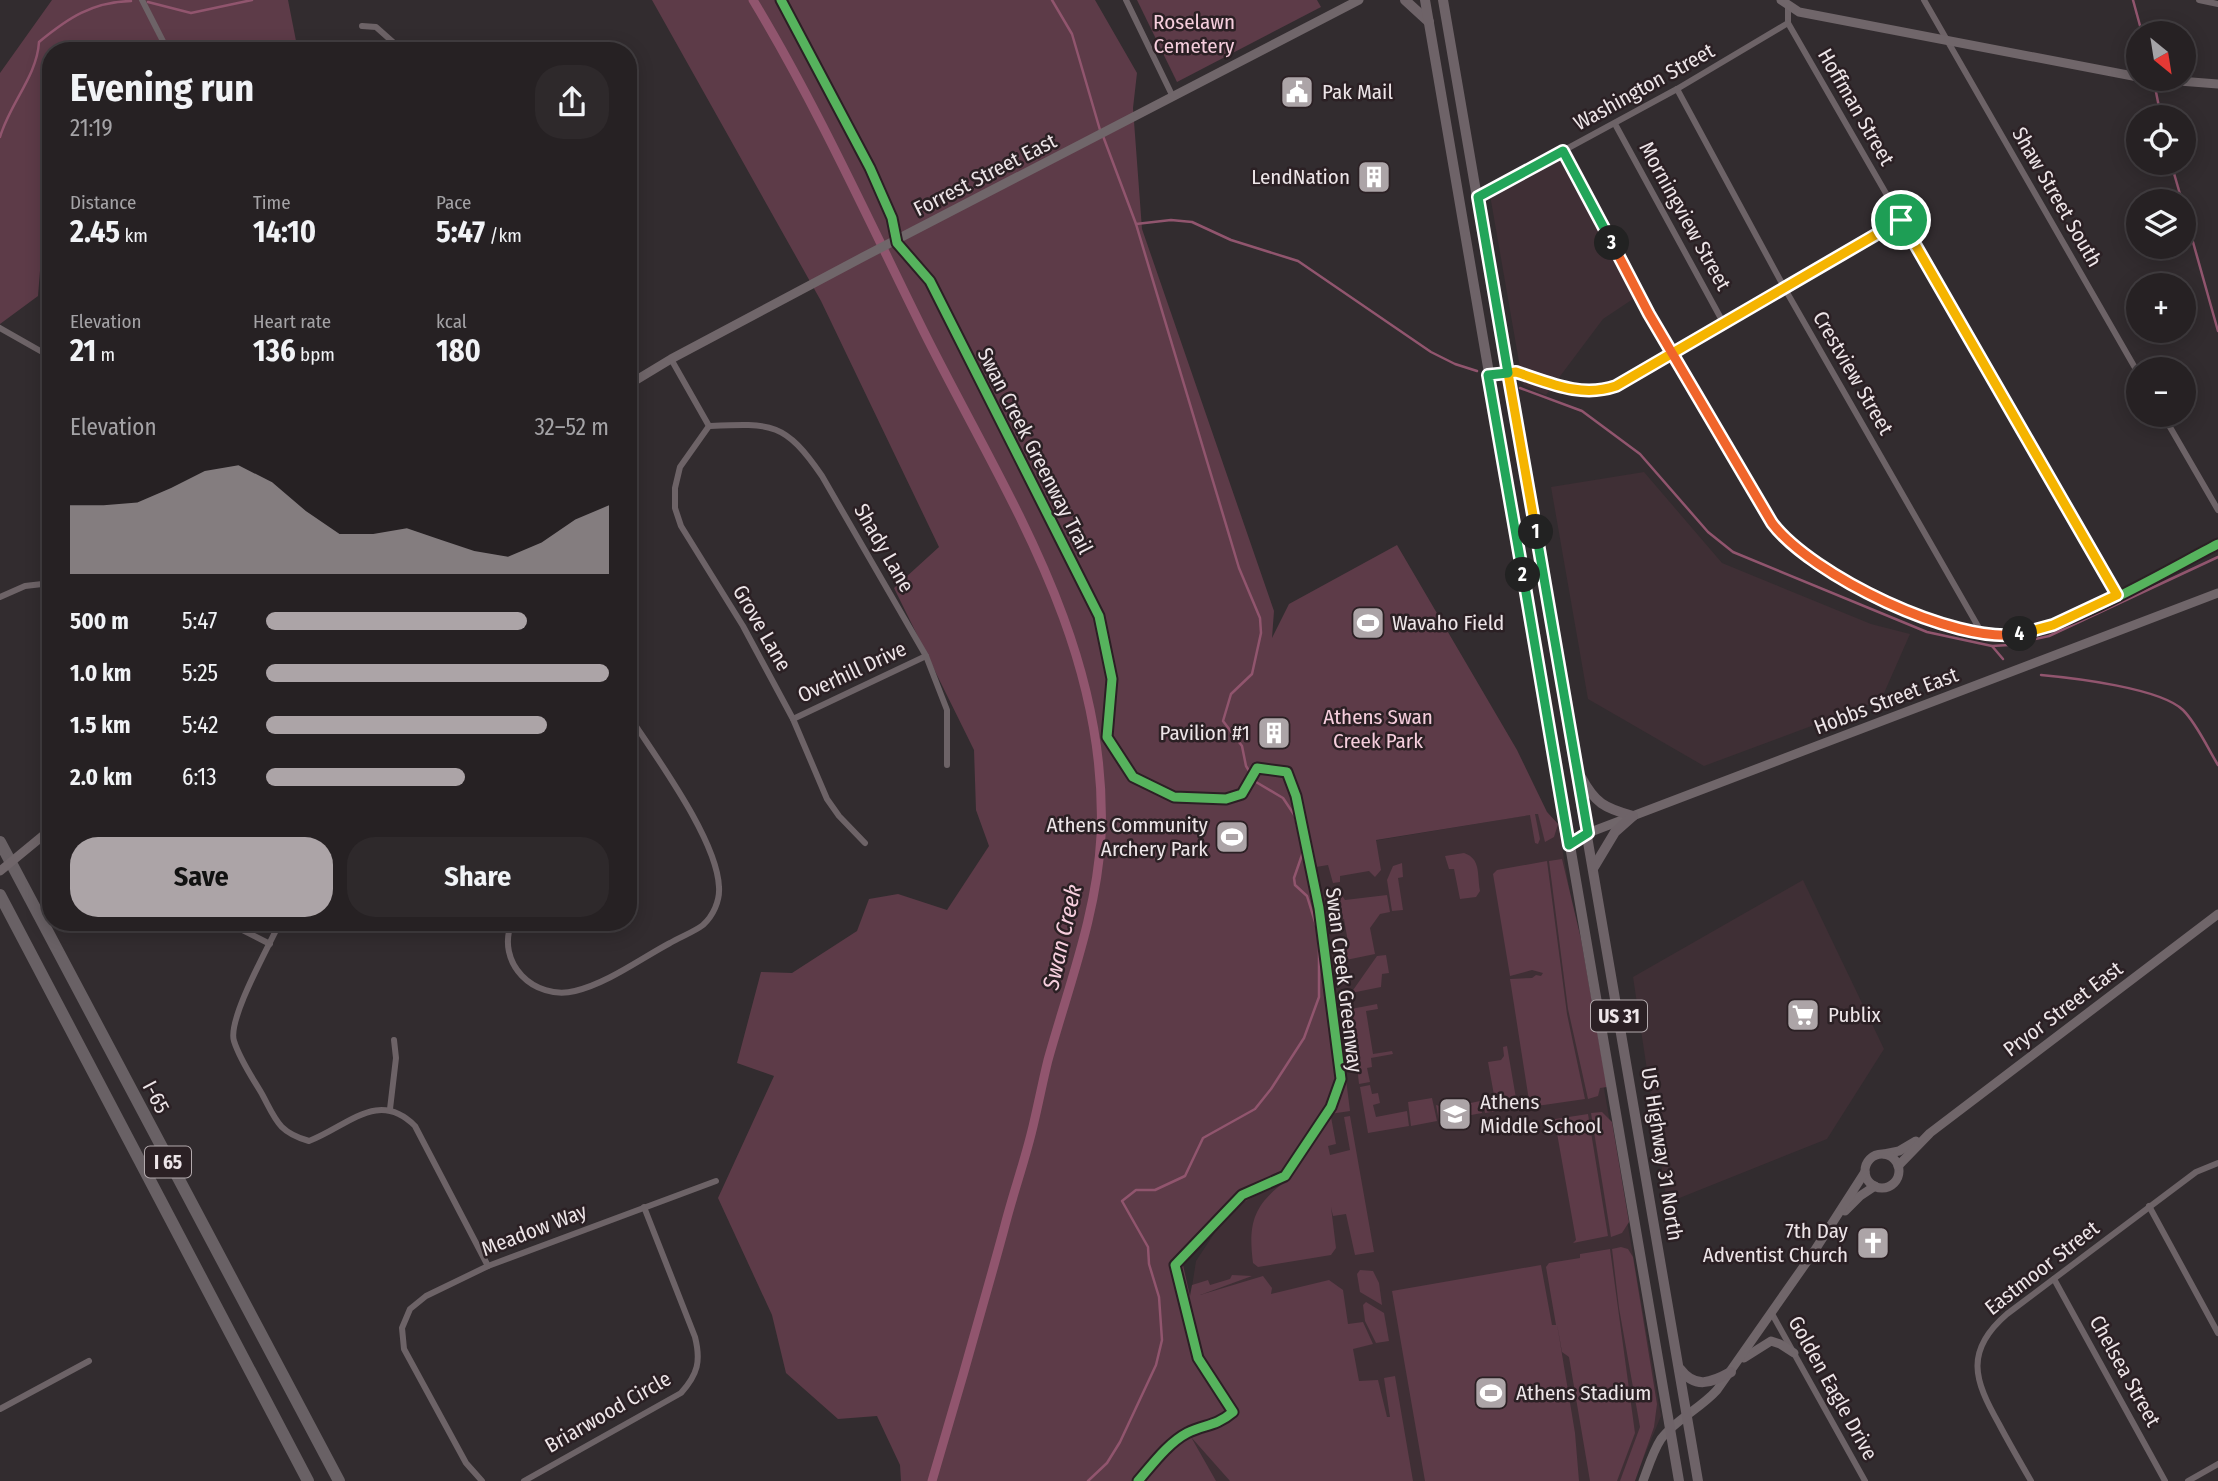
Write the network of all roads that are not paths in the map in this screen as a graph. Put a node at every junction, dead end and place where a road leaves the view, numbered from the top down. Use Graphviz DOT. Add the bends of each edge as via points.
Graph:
graph roads {
  1 [pos="142,0"];
  2 [pos="1126,0"];
  3 [pos="1359,0"];
  4 [pos="1405,0"];
  5 [pos="1425,0"];
  6 [pos="1443,0"];
  7 [pos="1924,0"];
  8 [pos="2199,0"];
  9 [pos="1784,3"];
  10 [pos="2218,4"];
  11 [pos="1429,22"];
  12 [pos="1788,23"];
  13 [pos="362,26"];
  14 [pos="1945,39"];
  15 [pos="163,42"];
  16 [pos="393,42"];
  17 [pos="2126,75"];
  18 [pos="2196,82"];
  19 [pos="2218,84"];
  20 [pos="1677,89"];
  21 [pos="1173,97"];
  22 [pos="1615,124"];
  23 [pos="1563,151"];
  24 [pos="1478,197"];
  25 [pos="1901,220"];
  26 [pos="1785,289"];
  27 [pos="1724,324"];
  28 [pos="0,328"];
  29 [pos="42,352"];
  30 [pos="1672,354"];
  31 [pos="2129,357"];
  32 [pos="671,359"];
  33 [pos="1508,373"];
  34 [pos="1488,375"];
  35 [pos="637,380"];
  36 [pos="709,426"];
  37 [pos="2170,427"];
  38 [pos="2218,510"];
  39 [pos="2218,544"];
  40 [pos="42,584"];
  41 [pos="2218,593"];
  42 [pos="2117,595"];
  43 [pos="0,597"];
  44 [pos="1983,635"];
  45 [pos="926,656"];
  46 [pos="793,719"];
  47 [pos="637,728"];
  48 [pos="947,765"];
  49 [pos="1577,769"];
  50 [pos="1633,816"];
  51 [pos="1588,833"];
  52 [pos="42,836"];
  53 [pos="0,842"];
  54 [pos="865,843"];
  55 [pos="1569,845"];
  56 [pos="1593,867"];
  57 [pos="0,871"];
  58 [pos="0,895"];
  59 [pos="2218,914"];
  60 [pos="42,921"];
  61 [pos="47,931"];
  62 [pos="245,931"];
  63 [pos="276,931"];
  64 [pos="510,931"];
  65 [pos="270,944"];
  66 [pos="394,1040"];
  67 [pos="390,1109"];
  68 [pos="1930,1133"];
  69 [pos="1883,1154"];
  70 [pos="2218,1163"];
  71 [pos="1898,1166"];
  72 [pos="1865,1172"];
  73 [pos="716,1181"];
  74 [pos="1875,1186"];
  75 [pos="2149,1206"];
  76 [pos="644,1207"];
  77 [pos="1838,1216"];
  78 [pos="488,1266"];
  79 [pos="2054,1279"];
  80 [pos="1771,1312"];
  81 [pos="2218,1333"];
  82 [pos="1794,1353"];
  83 [pos="89,1361"];
  84 [pos="1678,1366"];
  85 [pos="1734,1368"];
  86 [pos="0,1409"];
  87 [pos="1686,1416"];
  88 [pos="1670,1429"];
  89 [pos="2218,1464"];
  90 [pos="308,1481"];
  91 [pos="339,1481"];
  92 [pos="482,1481"];
  93 [pos="524,1481"];
  94 [pos="1643,1481"];
  95 [pos="1679,1481"];
  96 [pos="1698,1481"];
  97 [pos="1865,1481"];
  98 [pos="2031,1481"];
  99 [pos="2165,1481"];
  100 [pos="2188,1481"];
  1 -- 15 [label="street"];
  2 -- 21 [label="street"];
  3 -- 21 [label="street, Forrest Street East"];
  4 -- 11 [label="main road"];
  5 -- 11 [label="main road, US 31"];
  6 -- 24 [label="main road, US 31"];
  7 -- 14 [label="street, Shaw Street South"];
  8 -- 10 [label="street"];
  9 -- 12 [label="street, Hoffman Street"];
  9 -- 14 [label="street" via="1799,12"];
  11 -- 34 [label="main road, US 31"];
  12 -- 20 [label="street, Washington Street"];
  12 -- 25 [label="street, Hoffman Street"];
  13 -- 16 [label="street" via="376,27"];
  14 -- 17 [label="street"];
  14 -- 31 [label="street, Shaw Street South"];
  18 -- 19 [label="street"];
  20 -- 22 [label="street, Washington Street"];
  20 -- 26 [label="street, Crestview Street"];
  21 -- 32 [label="street, Forrest Street East"];
  22 -- 23 [label="street, Washington Street"];
  22 -- 27 [label="street, Morningview Street"];
  23 -- 24 [label="street, Washington Street"];
  23 -- 30 [label="street"];
  24 -- 33 [label="main road, US 31"];
  25 -- 26 [label="street"];
  25 -- 42 [label="street, Hoffman Street"];
  26 -- 27 [label="street"];
  26 -- 44 [label="street, Crestview Street"];
  27 -- 30 [label="street"];
  28 -- 29 [label="street"];
  30 -- 33 [label="street" via="1597,392"];
  30 -- 44 [label="street" via="1784,539 1864,591"];
  32 -- 35 [label="street, Forrest Street East"];
  32 -- 36 [label="street"];
  33 -- 34 [label="street"];
  33 -- 49 [label="main road, US 31"];
  34 -- 55 [label="main road, US 31"];
  36 -- 45 [label="street, Shady Lane" via="776,428 806,452"];
  36 -- 46 [label="street, Grove Lane" via="680,467 675,488 681,527 743,626"];
  37 -- 38 [label="street"];
  39 -- 42 [label="street"];
  40 -- 43 [label="street"];
  41 -- 50 [label="street, Hobbs Street East"];
  42 -- 44 [label="street" via="2034,632"];
  45 -- 46 [label="street, Overhill Drive"];
  45 -- 48 [label="street, Shady Lane" via="947,710"];
  46 -- 54 [label="street, Grove Lane" via="827,799"];
  47 -- 64 [label="street" via="708,849 719,889 715,909 703,925 574,991 545,990 519,975 507,949"];
  49 -- 50 [label="main road" via="1592,798 1610,810"];
  49 -- 51 [label="main road, US 31"];
  50 -- 51 [label="street, Hobbs Street East"];
  50 -- 56 [label="main road" via="1615,832"];
  51 -- 55 [label="street, Hobbs Street East"];
  51 -- 56 [label="main road, US Highway 31 North / US 31"];
  52 -- 57 [label="street, bridge"];
  53 -- 60 [label="highway, I-65 / I 65"];
  55 -- 88 [label="main road, US Highway 31 North / US 31"];
  56 -- 84 [label="main road, US Highway 31 North / US 31"];
  58 -- 90 [label="highway, I 65"];
  59 -- 68 [label="street, Pryor Street East"];
  61 -- 91 [label="highway, I-65 / I 65"];
  62 -- 65 [label="street"];
  63 -- 65 [label="street"];
  65 -- 67 [label="street" via="237,1013 233,1032 242,1059 276,1120 290,1135 309,1141 375,1109"];
  66 -- 67 [label="street"];
  67 -- 78 [label="street" via="415,1126"];
  68 -- 69 [label="street, Pryor Street East" via="1899,1151"];
  68 -- 71 [label="street, Pryor Street East"];
  69 -- 71 [label="street"];
  69 -- 72 [label="street" via="1869,1160"];
  70 -- 75 [label="street, Eastmoor Street" via="2196,1172"];
  71 -- 74 [label="street" via="1893,1184"];
  72 -- 74 [label="street"];
  72 -- 77 [label="street"];
  73 -- 76 [label="street, Meadow Way"];
  74 -- 77 [label="street"];
  75 -- 79 [label="street, Eastmoor Street"];
  75 -- 81 [label="street"];
  76 -- 78 [label="street, Meadow Way"];
  76 -- 93 [label="street, Briarwood Circle" via="695,1336 700,1355 696,1376 681,1393"];
  77 -- 80 [label="street"];
  78 -- 92 [label="street, Meadow Way" via="426,1296 410,1309 402,1328 404,1349 466,1464"];
  79 -- 98 [label="street, Eastmoor Street" via="1994,1325 1982,1342 1976,1363 1984,1399"];
  79 -- 99 [label="street, Chelsea Street"];
  80 -- 82 [label="street, Golden Eagle Drive"];
  80 -- 85 [label="street"];
  82 -- 85 [label="street" via="1771,1341"];
  82 -- 97 [label="street, Golden Eagle Drive"];
  83 -- 86 [label="street"];
  84 -- 85 [label="main road" via="1687,1378 1699,1383 1715,1381"];
  84 -- 87 [label="main road, US Highway 31 North / US 31"];
  85 -- 87 [label="street" via="1706,1403"];
  87 -- 88 [label="street"];
  87 -- 96 [label="main road, US Highway 31 North / US 31"];
  88 -- 94 [label="street" via="1659,1442"];
  88 -- 95 [label="main road, US Highway 31 North / US 31"];
  89 -- 100 [label="street"];
}
